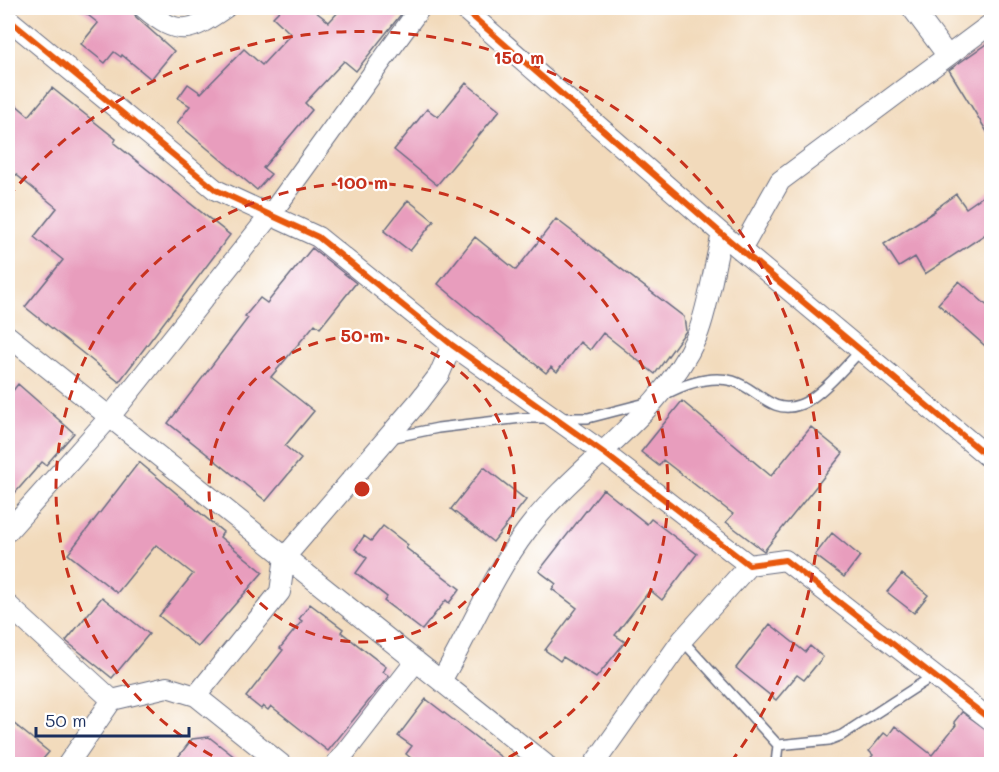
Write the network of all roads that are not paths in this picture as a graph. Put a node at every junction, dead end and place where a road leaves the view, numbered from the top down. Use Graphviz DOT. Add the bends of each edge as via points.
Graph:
graph roads {
  1 [pos="144,8"];
  2 [pos="420,8"];
  3 [pos="464,8"];
  4 [pos="912,8"];
  5 [pos="220,9"];
  6 [pos="8,20"];
  7 [pos="992,23"];
  8 [pos="947,55"];
  9 [pos="271,214"];
  10 [pos="722,234"];
  11 [pos="741,250"];
  12 [pos="8,336"];
  13 [pos="452,345"];
  14 [pos="861,350"];
  15 [pos="651,402"];
  16 [pos="108,418"];
  17 [pos="557,420"];
  18 [pos="385,439"];
  19 [pos="604,453"];
  20 [pos="992,460"];
  21 [pos="8,531"];
  22 [pos="285,557"];
  23 [pos="749,565"];
  24 [pos="8,604"];
  25 [pos="682,640"];
  26 [pos="416,661"];
  27 [pos="933,676"];
  28 [pos="441,681"];
  29 [pos="196,696"];
  30 [pos="112,700"];
  31 [pos="992,721"];
  32 [pos="778,745"];
  33 [pos="68,765"];
  34 [pos="281,765"];
  35 [pos="336,765"];
  36 [pos="545,765"];
  37 [pos="594,765"];
  38 [pos="776,765"];
  1 -- 5 [label="street" via="171,27 186,28 198,27"];
  2 -- 9 [label="street"];
  3 -- 10 [label="street"];
  4 -- 8 [label="street"];
  6 -- 9 [label="street" via="216,190"];
  7 -- 8 [label="street"];
  8 -- 11 [label="street" via="780,181"];
  9 -- 13 [label="street" via="318,237"];
  9 -- 16 [label="street"];
  10 -- 11 [label="street"];
  10 -- 15 [label="street" via="698,334 678,369"];
  11 -- 14 [label="street"];
  12 -- 16 [label="street"];
  13 -- 17 [label="street"];
  13 -- 18 [label="street" via="440,375"];
  14 -- 15 [label="lane" via="801,405 783,408 734,381 715,379 681,386"];
  14 -- 20 [label="street"];
  15 -- 17 [label="lane"];
  15 -- 19 [label="street"];
  16 -- 21 [label="street"];
  16 -- 22 [label="street"];
  17 -- 18 [label="lane" via="521,418"];
  17 -- 19 [label="street"];
  18 -- 22 [label="street"];
  19 -- 23 [label="street"];
  19 -- 28 [label="street" via="563,488 526,531"];
  22 -- 26 [label="street"];
  22 -- 29 [label="street" via="280,592"];
  23 -- 25 [label="street"];
  23 -- 27 [label="street" via="785,560"];
  24 -- 30 [label="street"];
  25 -- 32 [label="lane"];
  25 -- 37 [label="street"];
  26 -- 28 [label="street"];
  26 -- 35 [label="street"];
  27 -- 31 [label="street"];
  27 -- 32 [label="lane" via="842,735"];
  28 -- 36 [label="street"];
  29 -- 30 [label="street" via="167,687"];
  29 -- 34 [label="street"];
  30 -- 33 [label="street"];
  32 -- 38 [label="lane"];
}
